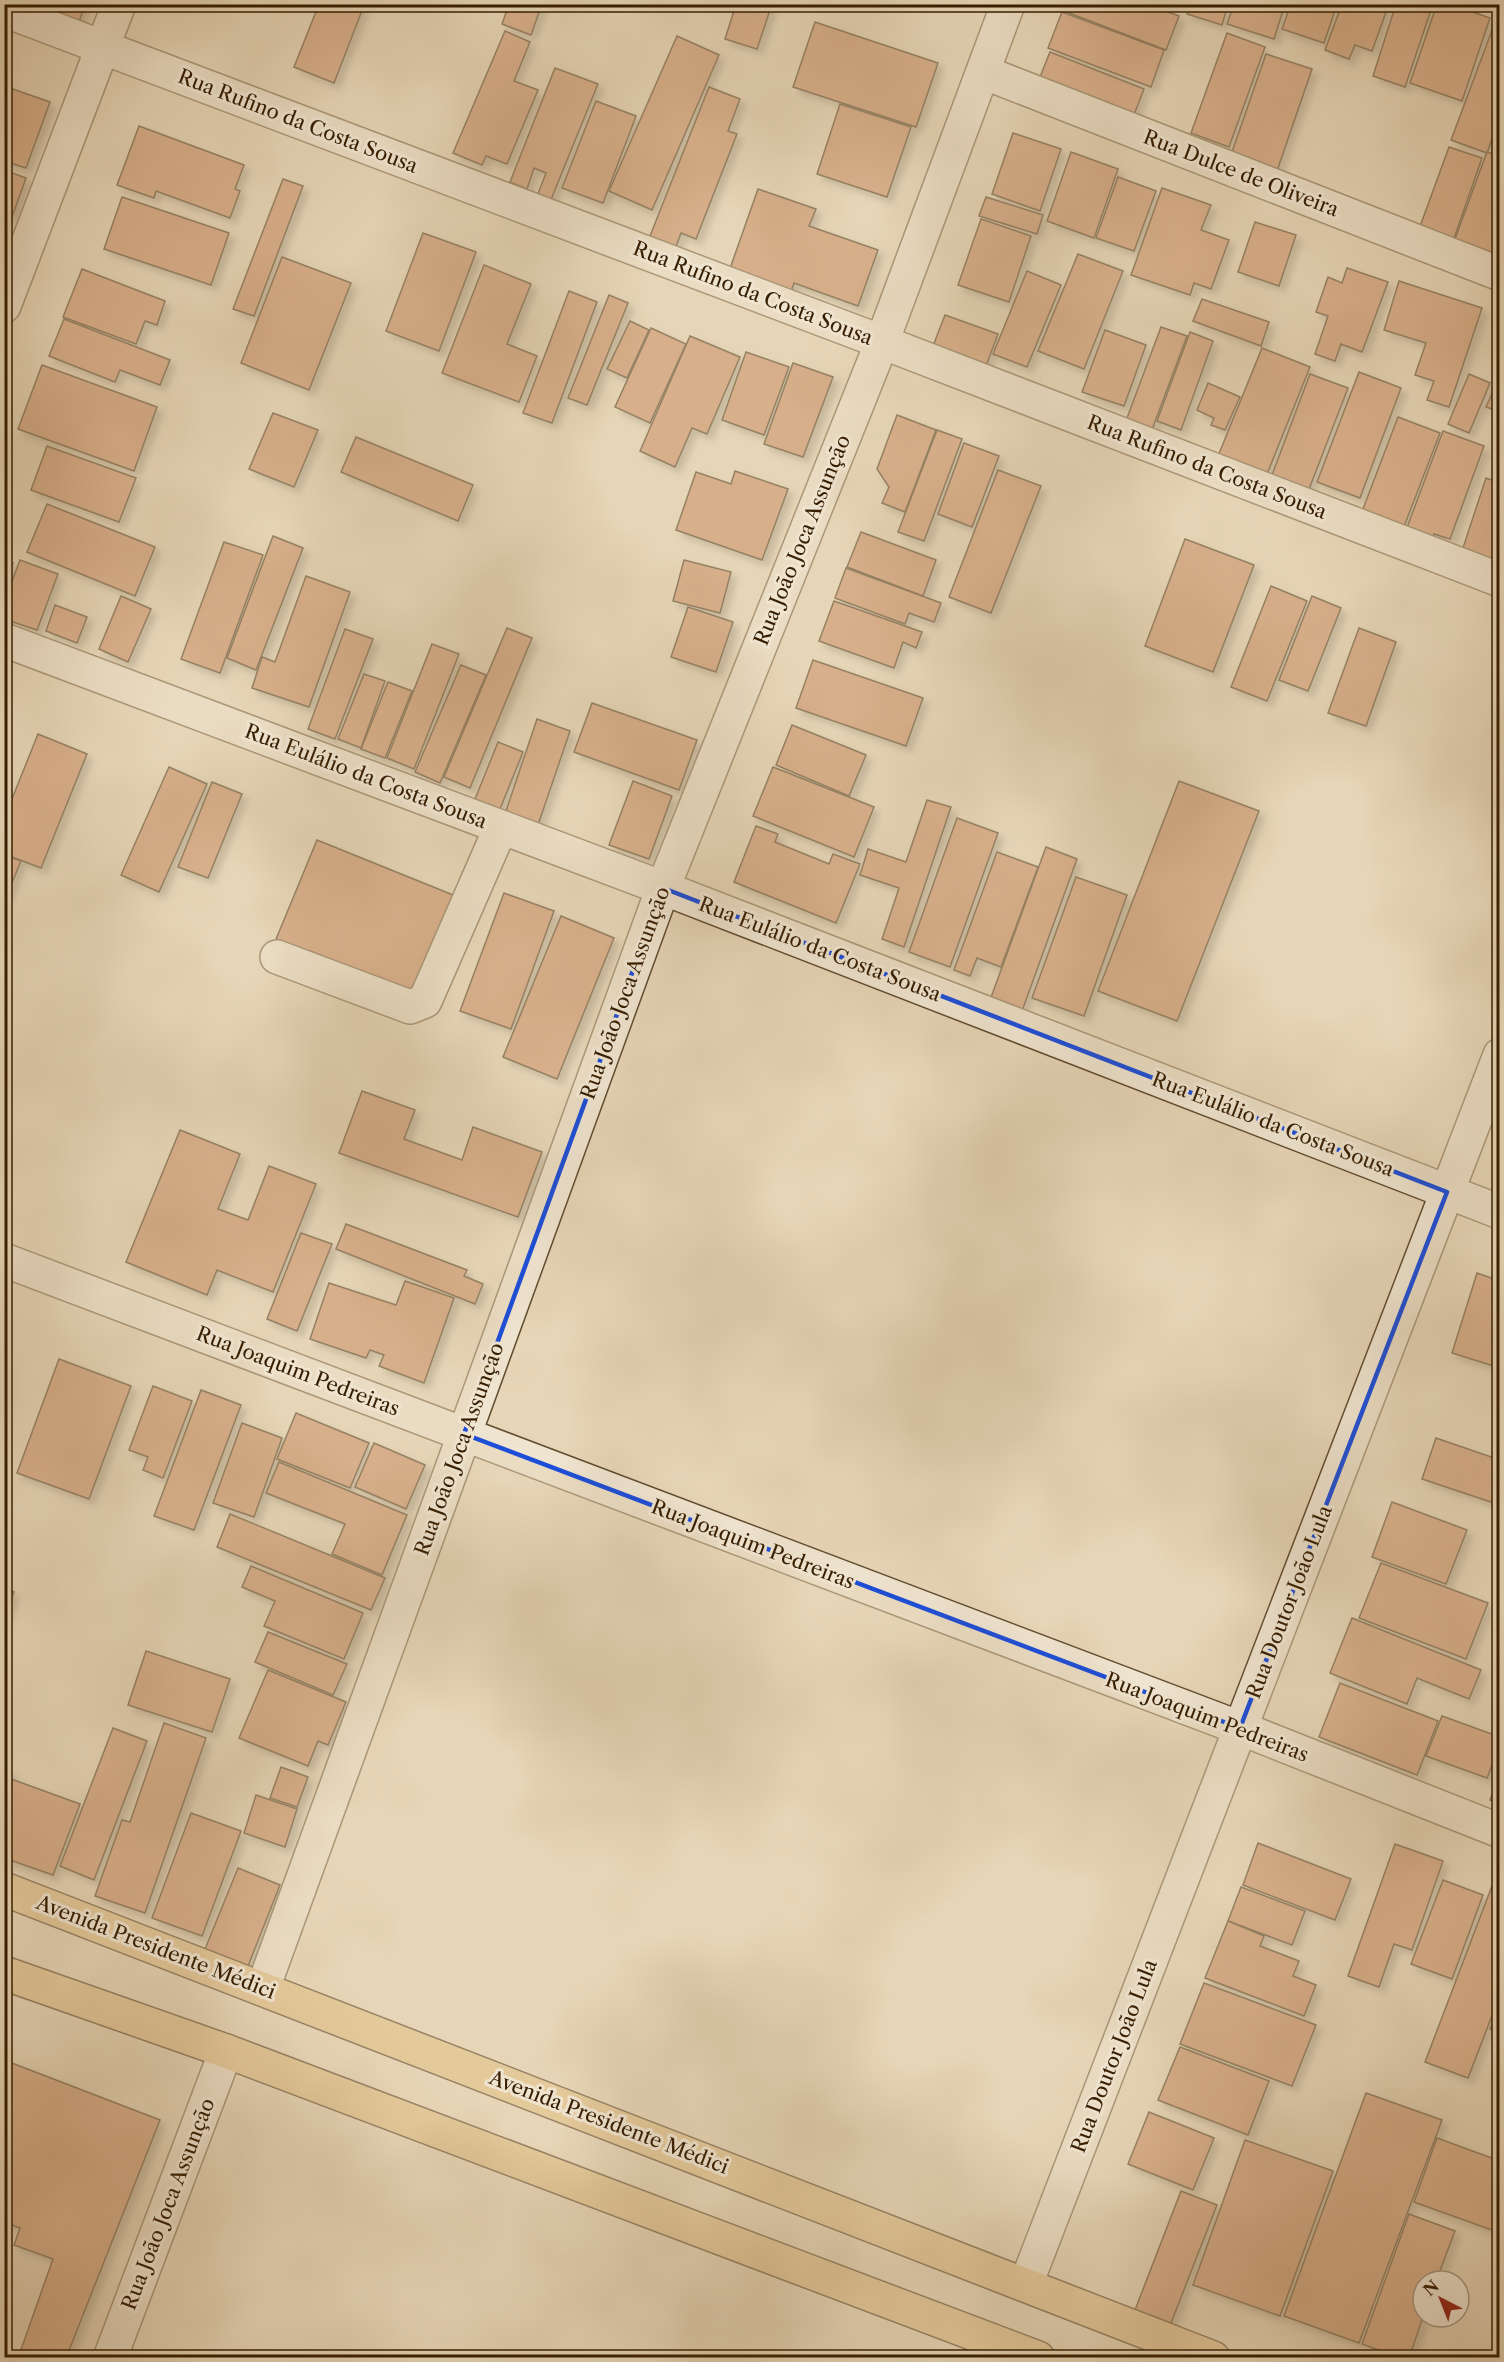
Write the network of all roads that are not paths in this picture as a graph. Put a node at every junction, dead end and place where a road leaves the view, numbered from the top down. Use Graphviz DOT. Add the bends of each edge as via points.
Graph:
graph roads {
  1 [pos="119,4"];
  2 [pos="1008,4"];
  3 [pos="4,10"];
  4 [pos="103,47"];
  5 [pos="983,72"];
  6 [pos="1500,274"];
  7 [pos="4,306"];
  8 [pos="882,342"];
  9 [pos="1500,580"];
  10 [pos="4,640"];
  11 [pos="501,826"];
  12 [pos="663,888"];
  13 [pos="277,957"];
  14 [pos="1500,1055"];
  15 [pos="1447,1192"];
  16 [pos="1500,1212"];
  17 [pos="4,1260"];
  18 [pos="464,1434"];
  19 [pos="1240,1728"];
  20 [pos="1500,1831"];
  21 [pos="4,1889"];
  22 [pos="4,1973"];
  23 [pos="263,1989"];
  24 [pos="226,2051"];
  25 [pos="1026,2284"];
  26 [pos="1005,2352"];
  27 [pos="110,2358"];
  28 [pos="1038,2358"];
  29 [pos="1213,2358"];
  1 -- 4 [label="street"];
  2 -- 5 [label="street, Rua João Joca Assunção"];
  3 -- 4 [label="street, Rua Rufino da Costa Sousa"];
  4 -- 7 [label="street"];
  4 -- 8 [label="street, Rua Rufino da Costa Sousa"];
  5 -- 6 [label="street, Rua Dulce de Oliveira"];
  5 -- 8 [label="street, Rua João Joca Assunção"];
  8 -- 9 [label="street, Rua Rufino da Costa Sousa"];
  8 -- 12 [label="street, Rua João Joca Assunção"];
  10 -- 11 [label="street, Rua Eulálio da Costa Sousa"];
  11 -- 12 [label="street, Rua Eulálio da Costa Sousa"];
  11 -- 13 [label="street" via="425,1001 410,1007"];
  12 -- 15 [label="street, Rua Eulálio da Costa Sousa"];
  12 -- 18 [label="street, Rua João Joca Assunção"];
  14 -- 15 [label="street, Rua Doutor João Lula"];
  15 -- 16 [label="street, Rua Eulálio da Costa Sousa"];
  15 -- 19 [label="street, Rua Doutor João Lula"];
  17 -- 18 [label="street, Rua Joaquim Pedreiras"];
  18 -- 19 [label="street, Rua Joaquim Pedreiras"];
  18 -- 23 [label="street, Rua João Joca Assunção"];
  19 -- 20 [label="street, Rua Joaquim Pedreiras"];
  19 -- 25 [label="street, Rua Doutor João Lula"];
  21 -- 23 [label="main road, Avenida Presidente Médici"];
  22 -- 24 [label="main road"];
  23 -- 25 [label="main road, Avenida Presidente Médici"];
  24 -- 26 [label="main road"];
  24 -- 27 [label="street, Rua João Joca Assunção"];
  25 -- 29 [label="main road, Avenida Presidente Médici"];
  26 -- 28 [label="main road"];
}
